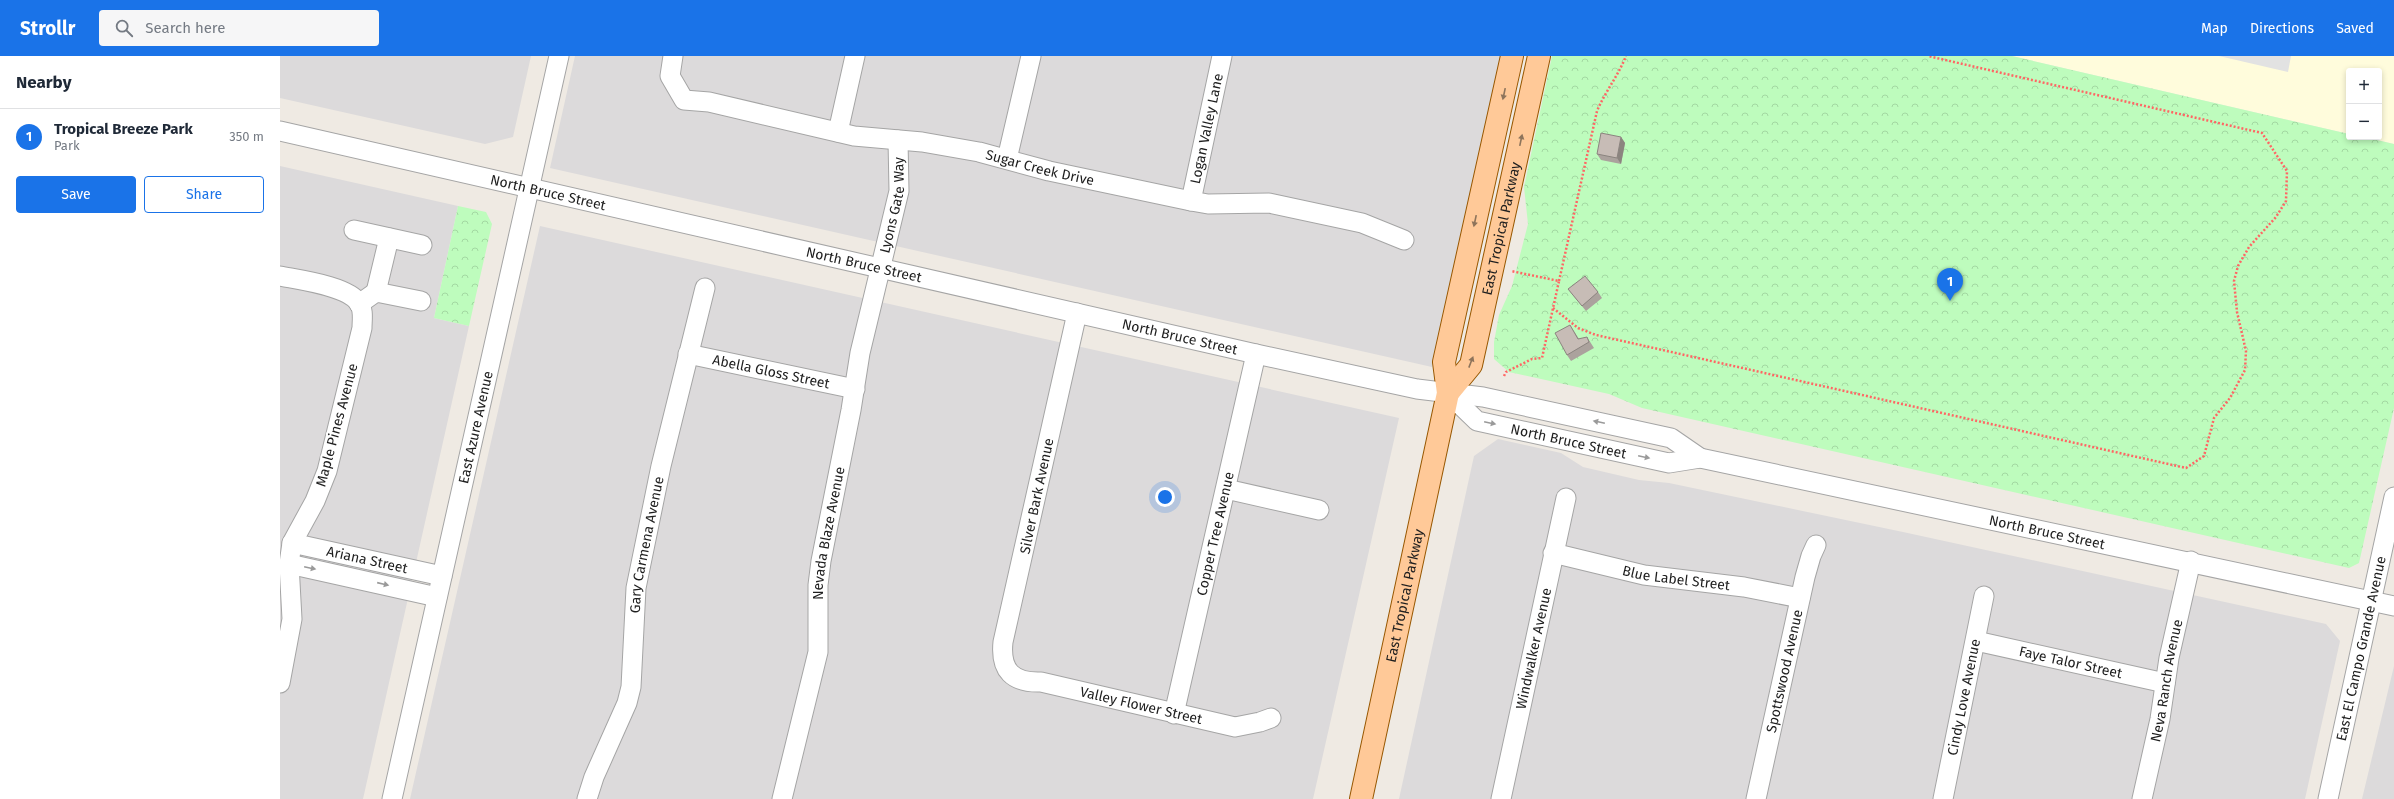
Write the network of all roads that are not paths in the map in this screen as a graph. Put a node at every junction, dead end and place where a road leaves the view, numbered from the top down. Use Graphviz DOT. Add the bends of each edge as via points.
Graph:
graph roads {
  1 [pos="559,56"];
  2 [pos="673,56"];
  3 [pos="855,56"];
  4 [pos="1031,56"];
  5 [pos="1222,56"];
  6 [pos="1512,56"];
  7 [pos="1539,56"];
  8 [pos="280,131"];
  9 [pos="838,132"];
  10 [pos="898,140"];
  11 [pos="1008,159"];
  12 [pos="529,187"];
  13 [pos="1191,201"];
  14 [pos="354,230"];
  15 [pos="389,238"];
  16 [pos="1404,240"];
  17 [pos="422,245"];
  18 [pos="879,268"];
  19 [pos="280,276"];
  20 [pos="705,288"];
  21 [pos="376,292"];
  22 [pos="421,301"];
  23 [pos="359,304"];
  24 [pos="1077,313"];
  25 [pos="688,354"];
  26 [pos="1256,354"];
  27 [pos="855,389"];
  28 [pos="1448,393"];
  29 [pos="1226,489"];
  30 [pos="2394,497"];
  31 [pos="1566,498"];
  32 [pos="1319,510"];
  33 [pos="292,543"];
  34 [pos="1816,545"];
  35 [pos="1554,553"];
  36 [pos="364,559"];
  37 [pos="2191,561"];
  38 [pos="289,564"];
  39 [pos="442,576"];
  40 [pos="359,579"];
  41 [pos="437,596"];
  42 [pos="1984,596"];
  43 [pos="1800,598"];
  44 [pos="2371,600"];
  45 [pos="2394,606"];
  46 [pos="1976,640"];
  47 [pos="1012,675"];
  48 [pos="280,683"];
  49 [pos="2165,683"];
  50 [pos="1174,714"];
  51 [pos="1271,718"];
  52 [pos="392,799"];
  53 [pos="587,799"];
  54 [pos="782,799"];
  55 [pos="1361,799"];
  56 [pos="1501,799"];
  57 [pos="1756,799"];
  58 [pos="1943,799"];
  59 [pos="2142,799"];
  60 [pos="2328,799"];
  1 -- 12 [label="street, East Azure Avenue"];
  2 -- 9 [label="street, Sugar Creek Drive" via="670,76 684,100 709,102"];
  3 -- 9 [label="street"];
  4 -- 11 [label="street"];
  5 -- 13 [label="street, Logan Valley Lane"];
  6 -- 28 [label="main road, East Tropical Parkway, one-way" via="1444,362"];
  28 -- 7 [label="main road, East Tropical Parkway, one-way" via="1471,365"];
  8 -- 12 [label="street, North Bruce Street"];
  9 -- 10 [label="street, Sugar Creek Drive"];
  10 -- 11 [label="street, Sugar Creek Drive" via="946,146"];
  10 -- 18 [label="street, Lyons Gate Way" via="899,191"];
  11 -- 13 [label="street, Sugar Creek Drive" via="1049,171"];
  12 -- 18 [label="street, North Bruce Street"];
  12 -- 39 [label="street, East Azure Avenue"];
  13 -- 16 [label="street, Sugar Creek Drive" via="1208,204 1269,203 1362,223"];
  14 -- 15 [label="street"];
  15 -- 17 [label="street"];
  15 -- 21 [label="street"];
  18 -- 24 [label="street, North Bruce Street"];
  18 -- 27 [label="street, Nevada Blaze Avenue" via="860,353"];
  19 -- 23 [label="street" via="339,290 352,296"];
  20 -- 25 [label="street, Gary Carmena Avenue"];
  21 -- 22 [label="street"];
  21 -- 23 [label="street"];
  23 -- 33 [label="street, Maple Pines Avenue" via="363,314 362,328 328,471"];
  24 -- 26 [label="street, North Bruce Street"];
  24 -- 47 [label="street, Silver Bark Avenue" via="1003,642 1004,665"];
  25 -- 27 [label="street, Abella Gloss Street"];
  25 -- 53 [label="street, Gary Carmena Avenue" via="636,588 630,692"];
  26 -- 28 [label="street, North Bruce Street" via="1417,389"];
  26 -- 29 [label="street, Copper Tree Avenue"];
  27 -- 54 [label="street, Nevada Blaze Avenue" via="821,561 818,585 818,652"];
  28 -- 37 [label="street, North Bruce Street" via="1477,421 1668,463 1700,458"];
  28 -- 55 [label="main road, East Tropical Parkway"];
  29 -- 32 [label="street"];
  29 -- 50 [label="street, Copper Tree Avenue"];
  30 -- 44 [label="street, East El Campo Grande Avenue"];
  31 -- 35 [label="street, Windwalker Avenue"];
  33 -- 36 [label="street, Ariana Street"];
  33 -- 38 [label="street, Maple Pines Avenue"];
  34 -- 43 [label="street, Spottswood Avenue" via="1810,556"];
  35 -- 43 [label="street, Blue Label Street" via="1650,576 1744,587"];
  35 -- 56 [label="street, Windwalker Avenue"];
  36 -- 39 [label="street, Ariana Street"];
  36 -- 40 [label="street"];
  37 -- 44 [label="street, North Bruce Street"];
  37 -- 49 [label="street, Neva Ranch Avenue"];
  38 -- 40 [label="street, Ariana Street, one-way"];
  38 -- 48 [label="street, Maple Pines Avenue" via="292,619"];
  39 -- 41 [label="street, East Azure Avenue"];
  40 -- 41 [label="street, Ariana Street, one-way"];
  41 -- 52 [label="street, East Azure Avenue"];
  42 -- 46 [label="street, Cindy Love Avenue"];
  43 -- 57 [label="street, Spottswood Avenue"];
  44 -- 45 [label="street, North Bruce Street"];
  44 -- 60 [label="street, East El Campo Grande Avenue"];
  46 -- 49 [label="street, Faye Talor Street"];
  46 -- 58 [label="street, Cindy Love Avenue"];
  47 -- 50 [label="street, Valley Flower Street" via="1021,681 1041,682"];
  49 -- 59 [label="street, Neva Ranch Avenue"];
  50 -- 51 [label="street, Valley Flower Street" via="1235,727"];
}
